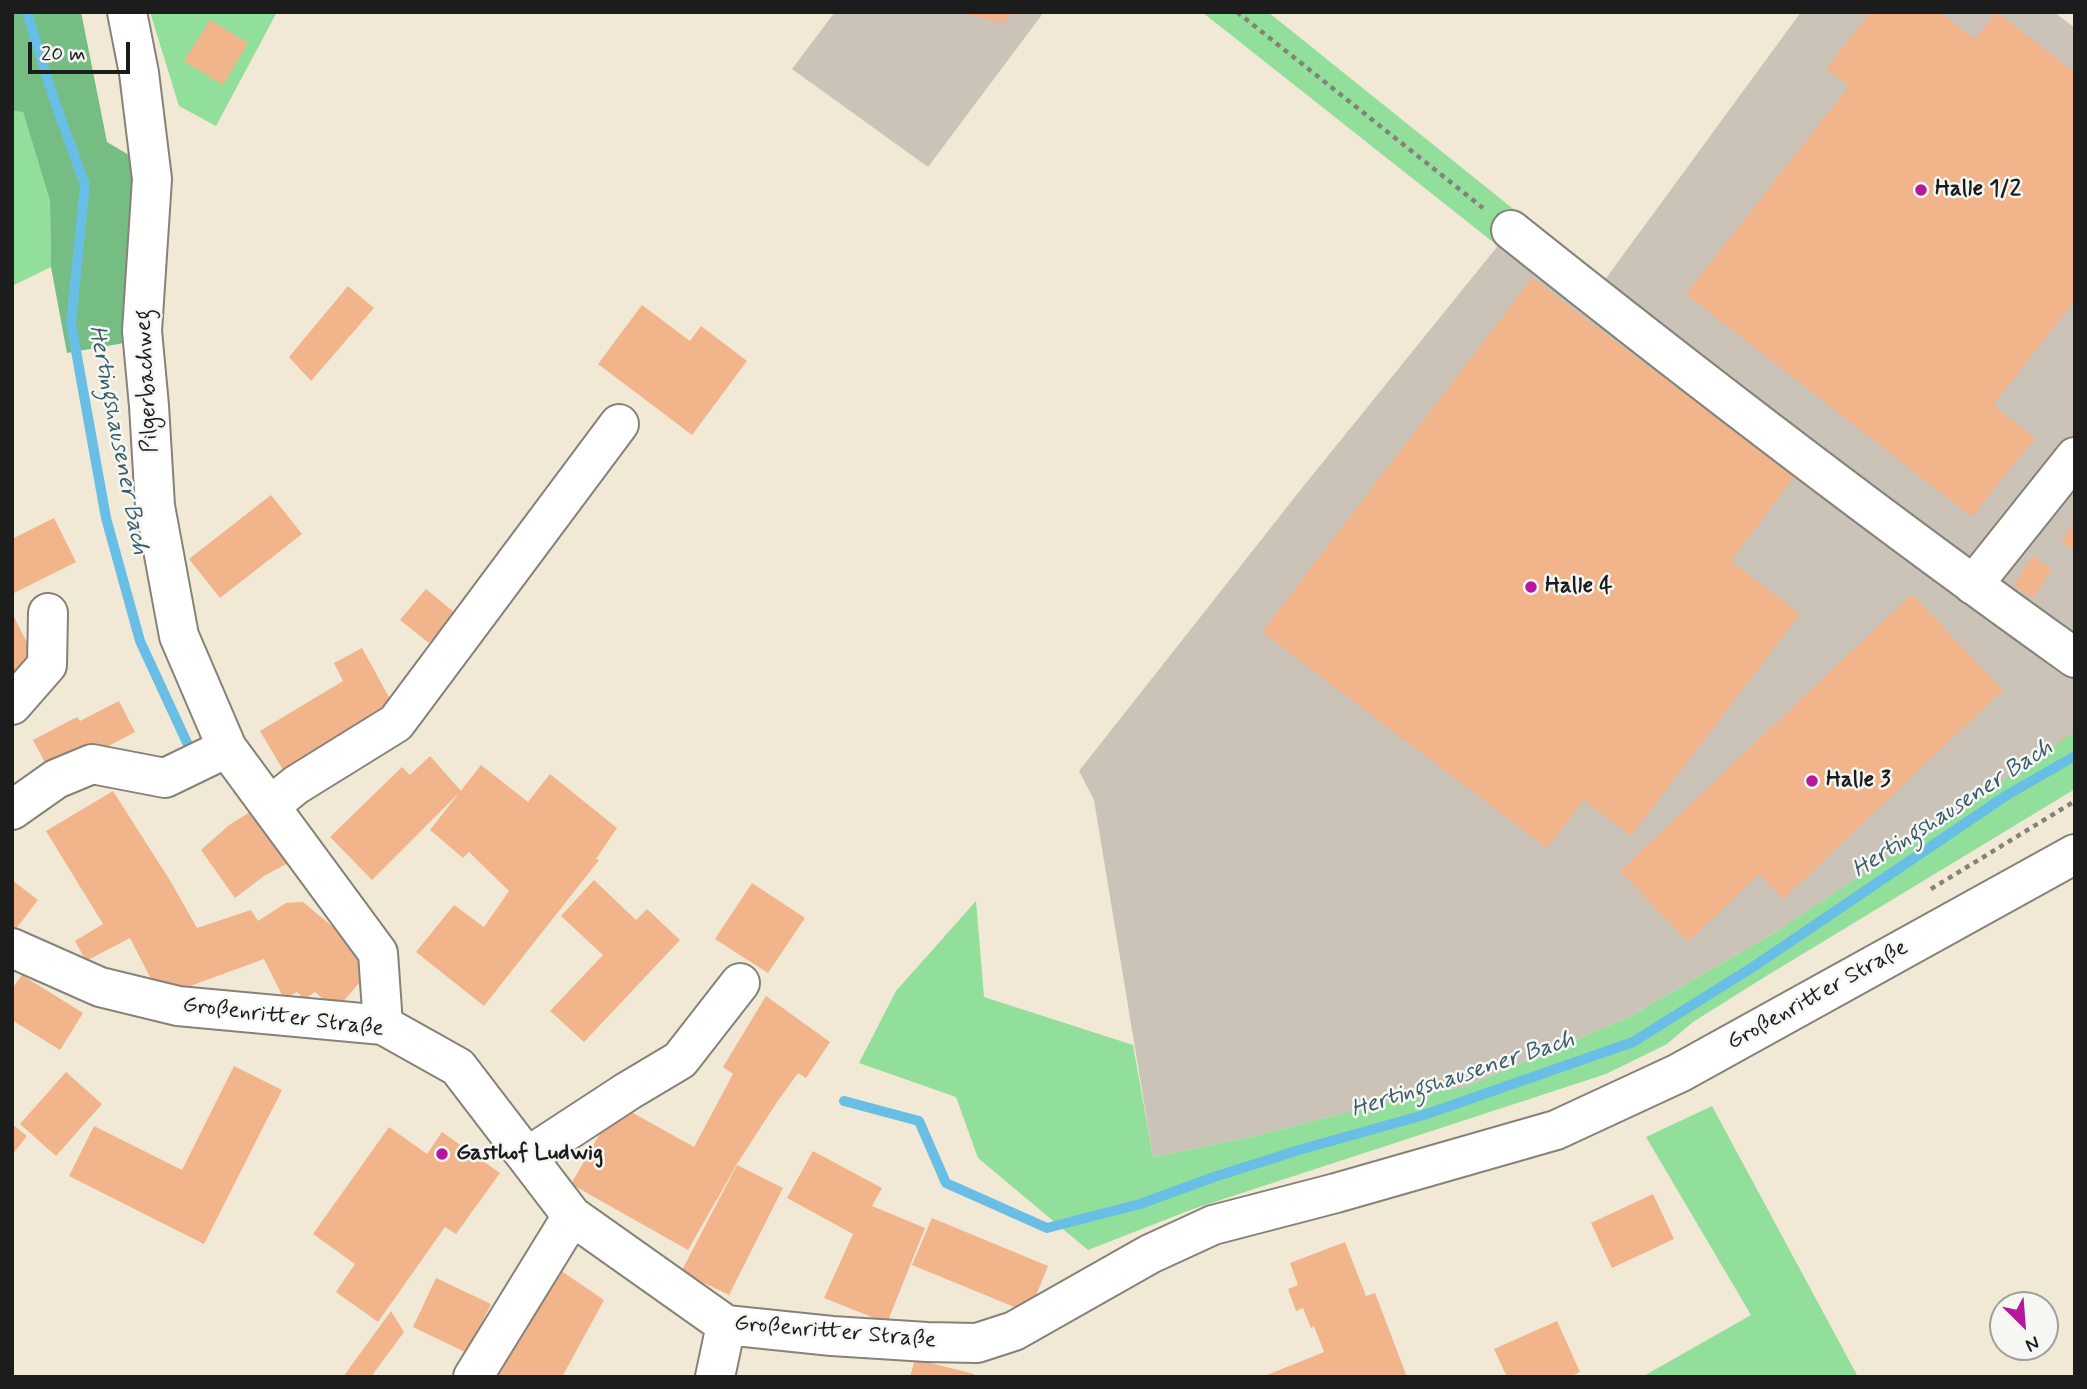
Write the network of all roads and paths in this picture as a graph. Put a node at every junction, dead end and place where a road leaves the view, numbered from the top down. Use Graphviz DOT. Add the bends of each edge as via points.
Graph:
graph roads {
  1 [pos="127,12"];
  2 [pos="1237,12"];
  3 [pos="1511,230"];
  4 [pos="619,424"];
  5 [pos="2075,457"];
  6 [pos="1973,585"];
  7 [pos="48,613"];
  8 [pos="2075,658"];
  9 [pos="12,705"];
  10 [pos="227,748"];
  11 [pos="270,806"];
  12 [pos="12,810"];
  13 [pos="2075,854"];
  14 [pos="12,948"];
  15 [pos="740,983"];
  16 [pos="383,1025"];
  17 [pos="527,1157"];
  18 [pos="572,1216"];
  19 [pos="726,1325"];
  20 [pos="473,1377"];
  21 [pos="715,1377"];
  1 -- 10 [label="street, Pilgerbachweg" via="152,179 142,331 155,506 179,636"];
  2 -- 3 [label="path"];
  3 -- 6 [label="street"];
  4 -- 11 [label="street" via="396,723"];
  5 -- 6 [label="street"];
  6 -- 8 [label="street"];
  7 -- 9 [label="street" via="47,665"];
  10 -- 11 [label="street, Pilgerbachweg"];
  10 -- 12 [label="street" via="165,778 92,764 55,779"];
  11 -- 16 [label="street, Pilgerbachweg" via="379,953"];
  13 -- 19 [label="street, Großenritter Straße" via="1679,1073 1556,1130 1213,1225 1150,1254 1014,1331 977,1343 927,1342"];
  14 -- 16 [label="street, Großenritter Straße" via="100,987 178,1006"];
  15 -- 17 [label="street" via="680,1060"];
  16 -- 17 [label="street, Großenritter Straße" via="458,1067"];
  17 -- 18 [label="street, Großenritter Straße"];
  18 -- 19 [label="street, Großenritter Straße"];
  18 -- 20 [label="street"];
  19 -- 21 [label="street"];
}
